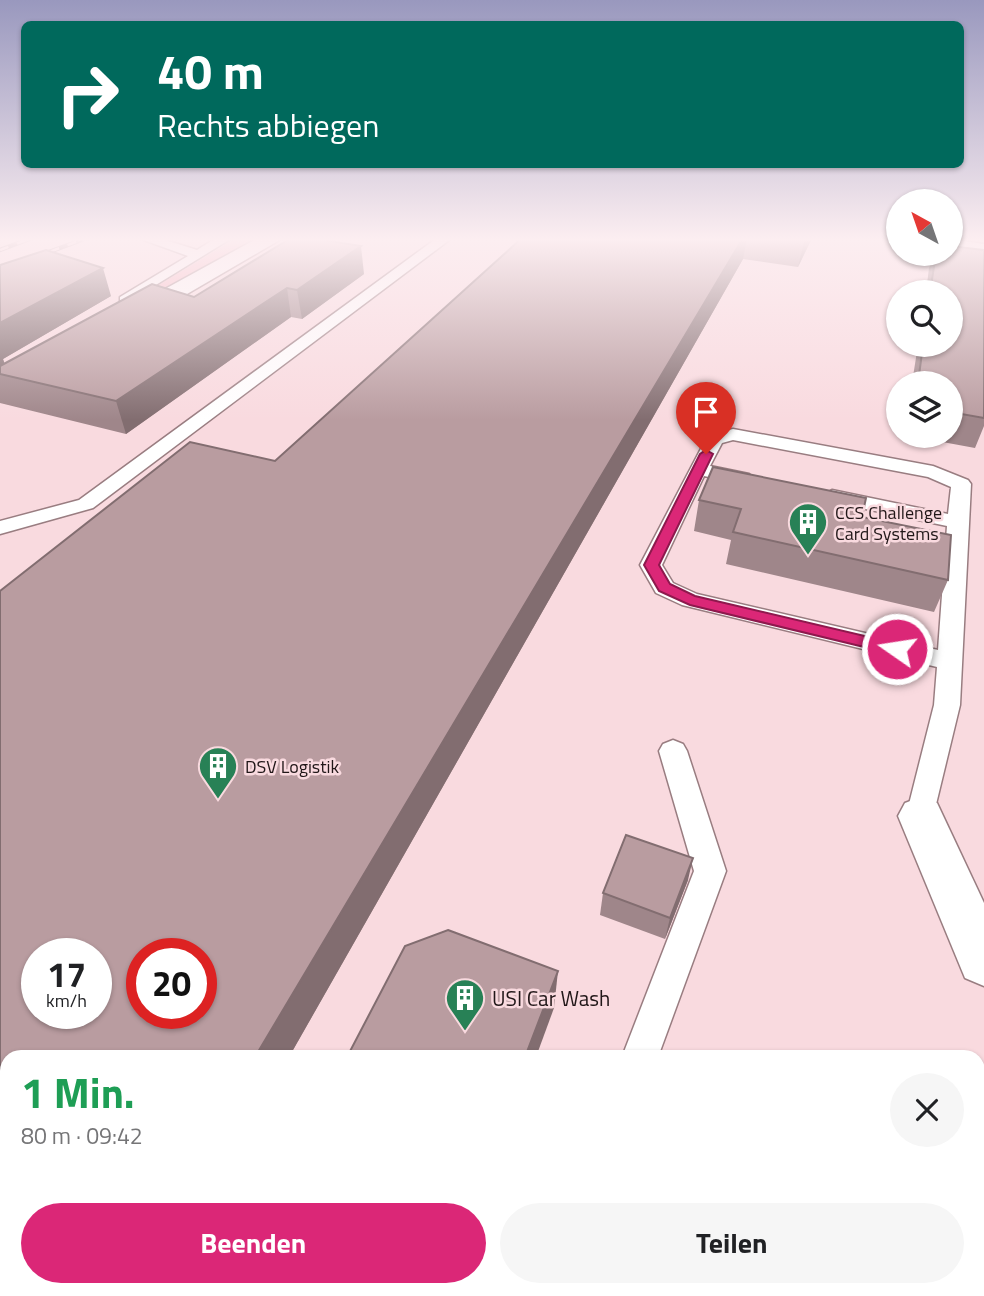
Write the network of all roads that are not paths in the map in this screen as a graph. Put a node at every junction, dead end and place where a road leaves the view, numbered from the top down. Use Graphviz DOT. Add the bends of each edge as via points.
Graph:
graph roads {
  1 [pos="123,298"];
  2 [pos="151,298"];
  3 [pos="366,298"];
  4 [pos="111,318"];
  5 [pos="698,469"];
  6 [pos="767,483"];
  7 [pos="808,491"];
  8 [pos="958,522"];
  9 [pos="0,528"];
  10 [pos="949,661"];
  11 [pos="673,751"];
  12 [pos="921,816"];
  13 [pos="984,961"];
  14 [pos="643,1050"];
  1 -- 4 [label="lane"];
  2 -- 4 [label="street"];
  3 -- 9 [label="lane" via="86,505"];
  5 -- 6 [label="lane"];
  5 -- 8 [label="lane" via="715,439 733,433 933,472 961,484"];
  5 -- 10 [label="lane" via="651,565 664,587 690,600"];
  7 -- 8 [label="lane"];
  8 -- 10 [label="lane"];
  10 -- 12 [label="lane" via="947,705"];
  11 -- 14 [label="lane" via="710,871"];
  12 -- 13 [label="street"];
}
